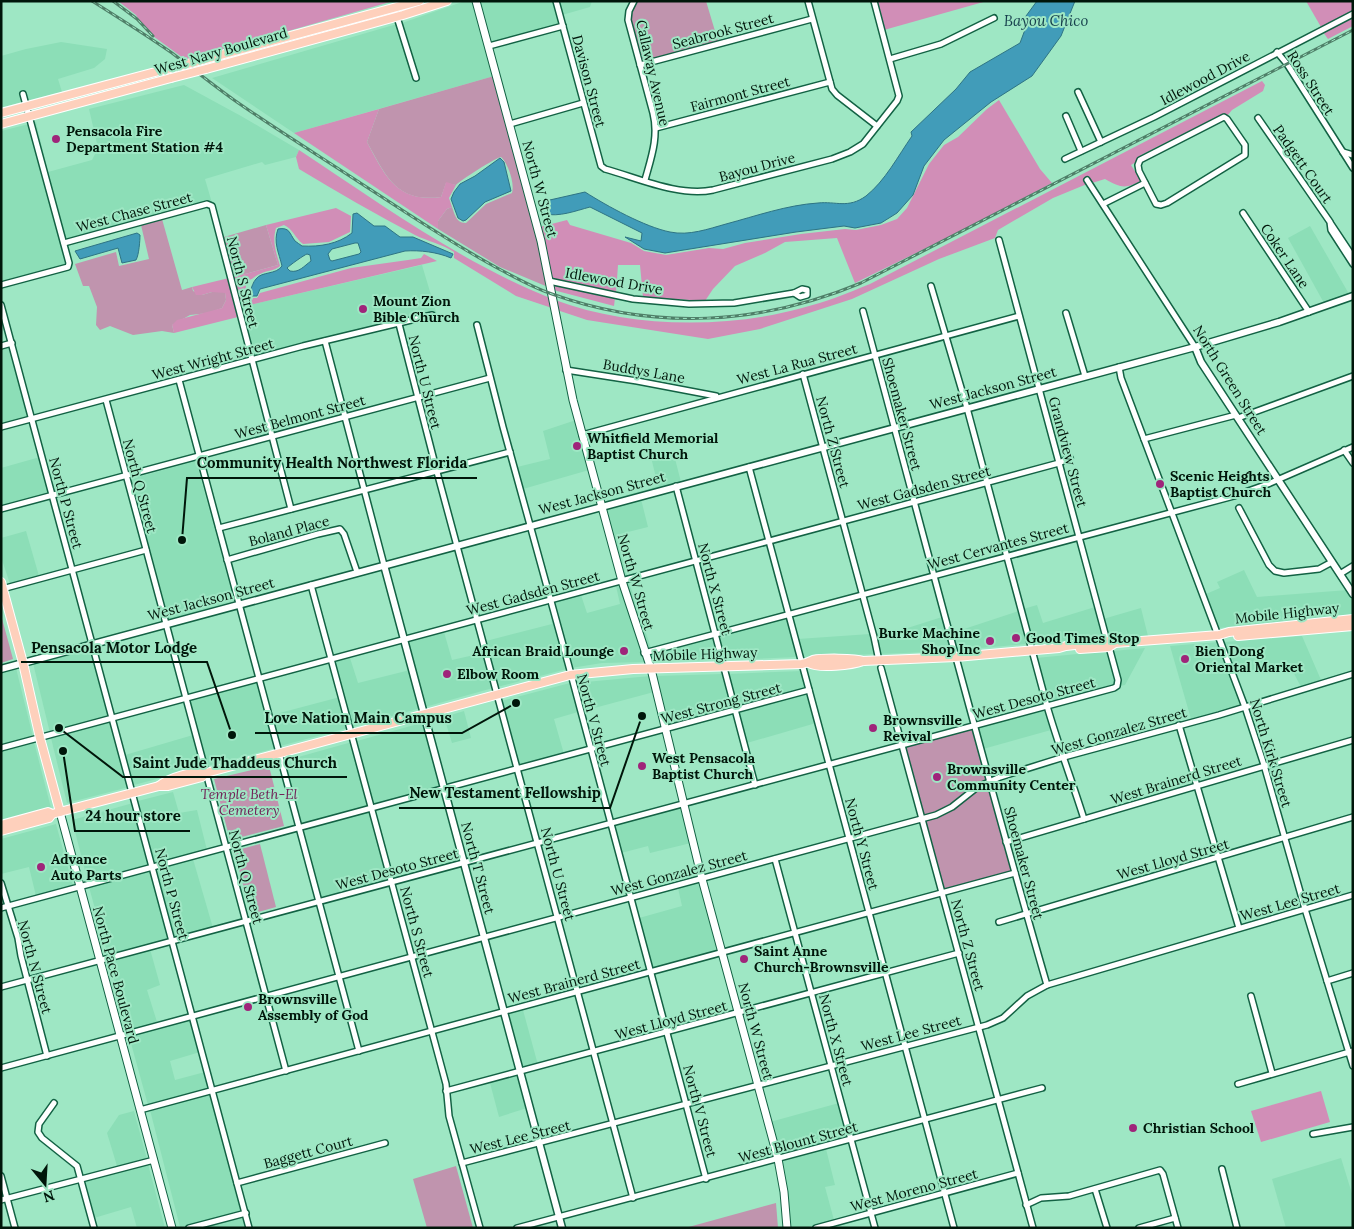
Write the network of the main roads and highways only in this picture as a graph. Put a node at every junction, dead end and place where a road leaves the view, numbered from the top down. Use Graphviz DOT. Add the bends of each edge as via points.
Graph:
graph roads {
  1 [pos="419,1"];
  2 [pos="447,1"];
  3 [pos="476,1"];
  4 [pos="396,12"];
  5 [pos="1,113"];
  6 [pos="1,124"];
  7 [pos="2,586"];
  8 [pos="1353,619"];
  9 [pos="1353,626"];
  10 [pos="1221,635"];
  11 [pos="651,669"];
  12 [pos="56,813"];
  13 [pos="1,824"];
  14 [pos="1,831"];
  15 [pos="172,1228"];
  16 [pos="787,1228"];
  1 -- 4 [label="main road, West Navy Boulevard"];
  2 -- 4 [label="main road, West Navy Boulevard"];
  3 -- 11 [label="main road, North W Street" via="541,241 582,435 622,581"];
  4 -- 5 [label="main road, West Navy Boulevard, bridge"];
  4 -- 6 [label="main road, West Navy Boulevard, bridge" via="206,69"];
  7 -- 12 [label="main road, North Pace Boulevard" via="23,663"];
  8 -- 10 [label="main road, Mobile Highway"];
  9 -- 10 [label="main road, Mobile Highway" via="1274,634"];
  10 -- 11 [label="main road, Mobile Highway" via="880,665 863,661 813,666"];
  11 -- 12 [label="main road, Mobile Highway" via="570,675 206,773 202,777"];
  11 -- 16 [label="main road, North W Street" via="702,879 778,1159"];
  12 -- 13 [label="main road" via="48,812"];
  12 -- 14 [label="main road" via="49,818"];
  12 -- 15 [label="main road, North Pace Boulevard" via="80,887"];
}
